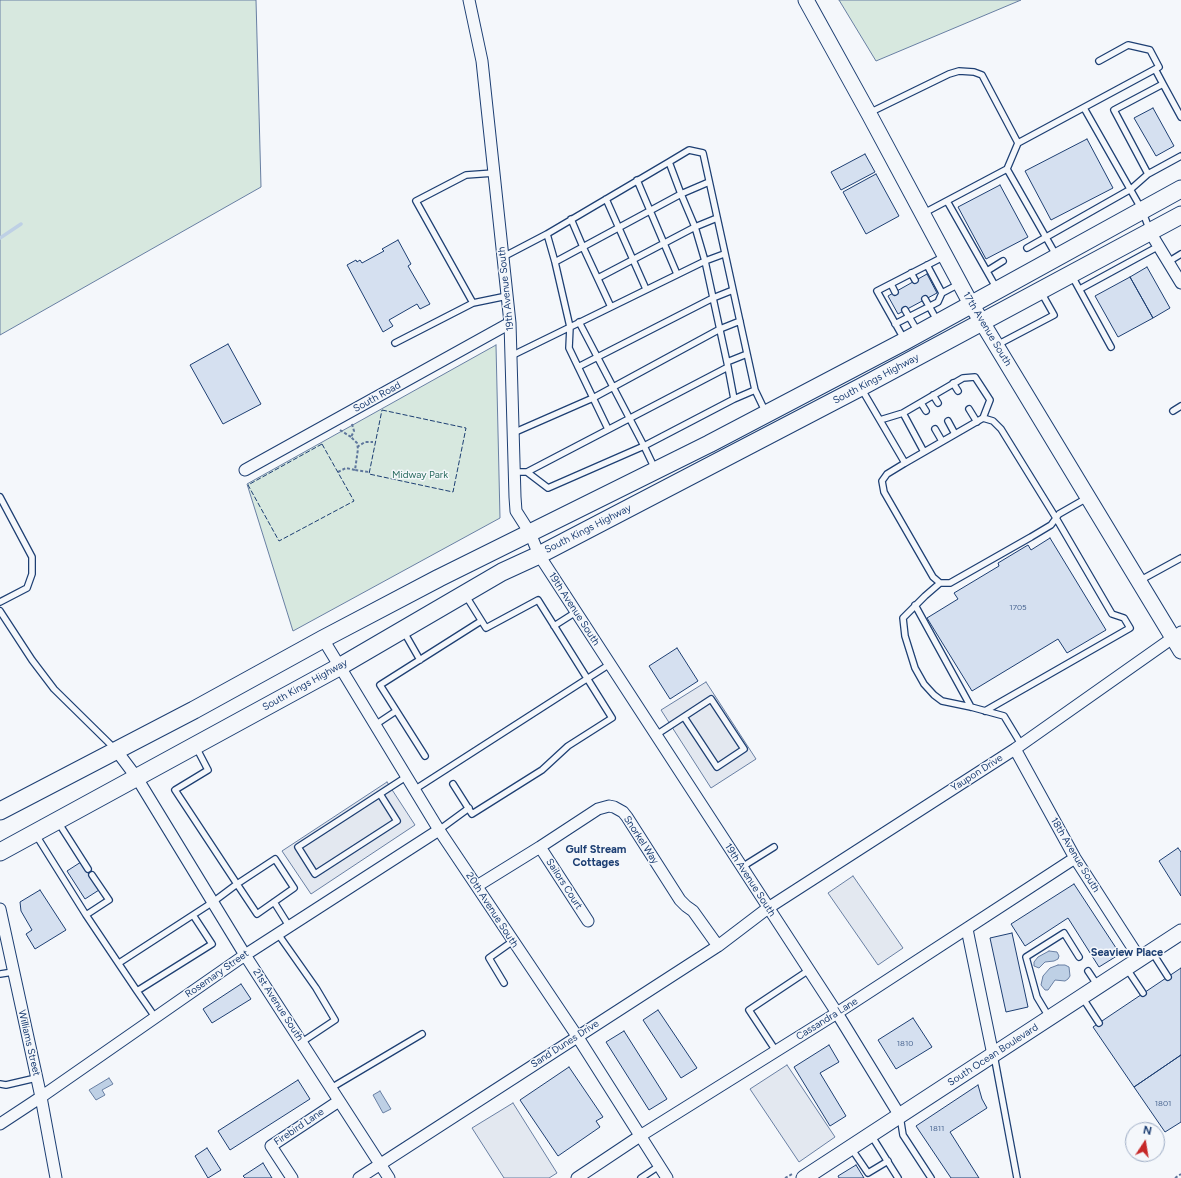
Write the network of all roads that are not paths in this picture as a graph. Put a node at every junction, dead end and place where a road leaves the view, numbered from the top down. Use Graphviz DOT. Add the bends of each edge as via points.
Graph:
graph roads {
  1 [pos="469,0"];
  2 [pos="806,0"];
  3 [pos="1099,61"];
  4 [pos="1155,69"];
  5 [pos="1163,84"];
  6 [pos="1084,108"];
  7 [pos="869,114"];
  8 [pos="1181,117"];
  9 [pos="1018,143"];
  10 [pos="1181,156"];
  11 [pos="668,162"];
  12 [pos="1007,168"];
  13 [pos="494,173"];
  14 [pos="1148,174"];
  15 [pos="637,180"];
  16 [pos="709,182"];
  17 [pos="1181,188"];
  18 [pos="1131,189"];
  19 [pos="681,194"];
  20 [pos="606,199"];
  21 [pos="947,201"];
  22 [pos="1142,210"];
  23 [pos="650,211"];
  24 [pos="923,213"];
  25 [pos="1181,214"];
  26 [pos="717,218"];
  27 [pos="571,219"];
  28 [pos="695,227"];
  29 [pos="618,228"];
  30 [pos="1150,232"];
  31 [pos="547,234"];
  32 [pos="1046,237"];
  33 [pos="664,243"];
  34 [pos="1158,246"];
  35 [pos="583,247"];
  36 [pos="1028,248"];
  37 [pos="1129,253"];
  38 [pos="724,254"];
  39 [pos="1181,254"];
  40 [pos="945,256"];
  41 [pos="503,257"];
  42 [pos="1057,257"];
  43 [pos="632,260"];
  44 [pos="705,261"];
  45 [pos="1003,261"];
  46 [pos="555,262"];
  47 [pos="1168,262"];
  48 [pos="927,265"];
  49 [pos="1106,265"];
  50 [pos="987,270"];
  51 [pos="911,273"];
  52 [pos="677,274"];
  53 [pos="1071,274"];
  54 [pos="598,278"];
  55 [pos="915,280"];
  56 [pos="1181,283"];
  57 [pos="891,284"];
  58 [pos="960,284"];
  59 [pos="646,289"];
  60 [pos="733,290"];
  61 [pos="998,290"];
  62 [pos="1040,290"];
  63 [pos="1080,290"];
  64 [pos="895,292"];
  65 [pos="942,294"];
  66 [pos="507,296"];
  67 [pos="713,298"];
  68 [pos="925,299"];
  69 [pos="473,303"];
  70 [pos="971,304"];
  71 [pos="611,306"];
  72 [pos="930,306"];
  73 [pos="905,310"];
  74 [pos="909,317"];
  75 [pos="740,321"];
  76 [pos="579,322"];
  77 [pos="938,322"];
  78 [pos="983,322"];
  79 [pos="510,323"];
  80 [pos="895,324"];
  81 [pos="570,327"];
  82 [pos="720,329"];
  83 [pos="911,337"];
  84 [pos="395,343"];
  85 [pos="997,345"];
  86 [pos="1111,347"];
  87 [pos="747,354"];
  88 [pos="511,356"];
  89 [pos="597,358"];
  90 [pos="727,365"];
  91 [pos="578,367"];
  92 [pos="953,384"];
  93 [pos="613,387"];
  94 [pos="861,388"];
  95 [pos="754,390"];
  96 [pos="958,391"];
  97 [pos="933,395"];
  98 [pos="593,398"];
  99 [pos="734,399"];
  100 [pos="921,403"];
  101 [pos="938,404"];
  102 [pos="1181,406"];
  103 [pos="969,409"];
  104 [pos="1173,411"];
  105 [pos="926,412"];
  106 [pos="903,413"];
  107 [pos="766,414"];
  108 [pos="630,418"];
  109 [pos="983,418"];
  110 [pos="880,420"];
  111 [pos="948,420"];
  112 [pos="977,422"];
  113 [pos="608,429"];
  114 [pos="935,429"];
  115 [pos="513,433"];
  116 [pos="955,434"];
  117 [pos="942,441"];
  118 [pos="644,446"];
  119 [pos="924,452"];
  120 [pos="905,463"];
  121 [pos="245,470"];
  122 [pos="656,471"];
  123 [pos="514,472"];
  124 [pos="527,472"];
  125 [pos="0,497"];
  126 [pos="1089,498"];
  127 [pos="1056,518"];
  128 [pos="530,533"];
  129 [pos="539,555"];
  130 [pos="1181,558"];
  131 [pos="1139,581"];
  132 [pos="940,583"];
  133 [pos="464,594"];
  134 [pos="0,602"];
  135 [pos="915,605"];
  136 [pos="0,611"];
  137 [pos="576,612"];
  138 [pos="481,621"];
  139 [pos="554,626"];
  140 [pos="403,630"];
  141 [pos="1177,635"];
  142 [pos="323,639"];
  143 [pos="1181,651"];
  144 [pos="420,660"];
  145 [pos="610,664"];
  146 [pos="339,666"];
  147 [pos="587,678"];
  148 [pos="971,707"];
  149 [pos="396,711"];
  150 [pos="986,711"];
  151 [pos="684,717"];
  152 [pos="375,725"];
  153 [pos="656,734"];
  154 [pos="196,745"];
  155 [pos="1018,747"];
  156 [pos="116,750"];
  157 [pos="425,756"];
  158 [pos="406,777"];
  159 [pos="137,778"];
  160 [pos="453,784"];
  161 [pos="414,790"];
  162 [pos="380,794"];
  163 [pos="469,808"];
  164 [pos="0,811"];
  165 [pos="57,821"];
  166 [pos="439,830"];
  167 [pos="35,833"];
  168 [pos="540,847"];
  169 [pos="774,847"];
  170 [pos="0,852"];
  171 [pos="1075,858"];
  172 [pos="742,867"];
  173 [pos="88,869"];
  174 [pos="92,875"];
  175 [pos="237,884"];
  176 [pos="477,886"];
  177 [pos="213,902"];
  178 [pos="274,902"];
  179 [pos="768,908"];
  180 [pos="0,909"];
  181 [pos="86,915"];
  182 [pos="193,915"];
  183 [pos="588,922"];
  184 [pos="289,926"];
  185 [pos="967,929"];
  186 [pos="1181,932"];
  187 [pos="278,934"];
  188 [pos="513,941"];
  189 [pos="718,946"];
  190 [pos="245,954"];
  191 [pos="1146,955"];
  192 [pos="1079,957"];
  193 [pos="119,963"];
  194 [pos="1126,968"];
  195 [pos="809,970"];
  196 [pos="1088,971"];
  197 [pos="13,972"];
  198 [pos="0,974"];
  199 [pos="1168,977"];
  200 [pos="504,983"];
  201 [pos="1098,986"];
  202 [pos="138,990"];
  203 [pos="1143,994"];
  204 [pos="1082,997"];
  205 [pos="837,1013"];
  206 [pos="155,1017"];
  207 [pos="1050,1018"];
  208 [pos="1099,1023"];
  209 [pos="422,1034"];
  210 [pos="577,1036"];
  211 [pos="302,1042"];
  212 [pos="776,1051"];
  213 [pos="994,1055"];
  214 [pos="36,1078"];
  215 [pos="0,1084"];
  216 [pos="331,1088"];
  217 [pos="41,1097"];
  218 [pos="339,1101"];
  219 [pos="900,1116"];
  220 [pos="0,1124"];
  221 [pos="870,1135"];
  222 [pos="640,1136"];
  223 [pos="851,1148"];
  224 [pos="888,1161"];
  225 [pos="380,1164"];
  226 [pos="659,1166"];
  227 [pos="806,1177"];
  228 [pos="56,1178"];
  229 [pos="292,1178"];
  230 [pos="359,1178"];
  231 [pos="389,1178"];
  232 [pos="577,1178"];
  233 [pos="641,1178"];
  234 [pos="667,1178"];
  235 [pos="898,1178"];
  236 [pos="931,1178"];
  237 [pos="1017,1178"];
  1 -- 13 [label="street, 19th Avenue South" via="482,61"];
  2 -- 7 [label="street, 17th Avenue South"];
  3 -- 4 [label="lane" via="1128,45 1150,50 1159,67"];
  4 -- 5 [label="lane"];
  4 -- 6 [label="lane"];
  5 -- 8 [label="lane"];
  5 -- 14 [label="lane" via="1114,110"];
  6 -- 9 [label="lane"];
  6 -- 18 [label="lane"];
  7 -- 9 [label="lane" via="949,74 959,71 974,72 982,75"];
  7 -- 24 [label="street, 17th Avenue South"];
  9 -- 12 [label="lane"];
  10 -- 14 [label="lane"];
  11 -- 15 [label="lane"];
  11 -- 16 [label="lane" via="689,150 703,153"];
  11 -- 19 [label="lane"];
  12 -- 21 [label="lane"];
  12 -- 32 [label="lane"];
  13 -- 41 [label="street, 19th Avenue South"];
  13 -- 69 [label="lane" via="466,175 416,201"];
  14 -- 18 [label="lane"];
  15 -- 20 [label="lane"];
  15 -- 23 [label="lane"];
  16 -- 19 [label="lane"];
  16 -- 26 [label="lane"];
  17 -- 22 [label="main road, South Kings Highway"];
  18 -- 22 [label="lane"];
  18 -- 32 [label="lane"];
  19 -- 23 [label="lane"];
  19 -- 28 [label="lane"];
  20 -- 27 [label="lane"];
  20 -- 29 [label="lane"];
  21 -- 24 [label="lane"];
  21 -- 50 [label="lane"];
  22 -- 30 [label="lane"];
  22 -- 42 [label="main road, South Kings Highway"];
  23 -- 29 [label="lane"];
  23 -- 33 [label="lane"];
  24 -- 40 [label="street, 17th Avenue South"];
  25 -- 30 [label="main road, South Kings Highway"];
  26 -- 28 [label="lane"];
  26 -- 38 [label="lane"];
  27 -- 31 [label="lane"];
  27 -- 35 [label="lane"];
  28 -- 33 [label="lane"];
  28 -- 44 [label="lane"];
  29 -- 35 [label="lane"];
  29 -- 43 [label="lane"];
  30 -- 34 [label="street"];
  30 -- 37 [label="main road, South Kings Highway"];
  31 -- 41 [label="lane"];
  31 -- 46 [label="lane"];
  32 -- 36 [label="lane"];
  32 -- 42 [label="lane"];
  33 -- 43 [label="lane"];
  33 -- 52 [label="lane"];
  34 -- 37 [label="lane"];
  34 -- 47 [label="street"];
  35 -- 46 [label="lane"];
  35 -- 54 [label="lane"];
  37 -- 49 [label="main road, South Kings Highway"];
  38 -- 44 [label="lane"];
  38 -- 60 [label="lane"];
  39 -- 47 [label="lane"];
  40 -- 48 [label="lane"];
  40 -- 58 [label="street, 17th Avenue South"];
  41 -- 66 [label="street, 19th Avenue South"];
  42 -- 61 [label="main road, South Kings Highway"];
  43 -- 54 [label="lane"];
  43 -- 59 [label="lane"];
  44 -- 52 [label="lane"];
  44 -- 67 [label="lane"];
  45 -- 50 [label="lane"];
  46 -- 81 [label="lane"];
  47 -- 56 [label="street"];
  48 -- 51 [label="lane"];
  48 -- 65 [label="lane"];
  49 -- 53 [label="main road, South Kings Highway"];
  49 -- 63 [label="lane"];
  50 -- 61 [label="lane"];
  51 -- 55 [label="lane"];
  51 -- 57 [label="lane"];
  52 -- 59 [label="lane"];
  53 -- 62 [label="main road, South Kings Highway"];
  53 -- 63 [label="lane"];
  54 -- 71 [label="lane"];
  57 -- 64 [label="lane"];
  57 -- 80 [label="lane" via="877,291"];
  58 -- 65 [label="lane"];
  58 -- 70 [label="street, 17th Avenue South"];
  59 -- 71 [label="lane"];
  60 -- 67 [label="lane"];
  60 -- 75 [label="lane"];
  61 -- 70 [label="main road, South Kings Highway"];
  62 -- 78 [label="main road, South Kings Highway"];
  62 -- 85 [label="lane" via="1054,315"];
  63 -- 86 [label="lane"];
  65 -- 72 [label="lane" via="938,302"];
  66 -- 69 [label="lane"];
  66 -- 79 [label="street, 19th Avenue South"];
  67 -- 82 [label="lane"];
  67 -- 89 [label="lane"];
  68 -- 72 [label="lane"];
  69 -- 84 [label="lane"];
  70 -- 77 [label="main road, South Kings Highway"];
  70 -- 78 [label="street, 17th Avenue South"];
  71 -- 76 [label="lane"];
  72 -- 74 [label="lane"];
  72 -- 77 [label="lane"];
  73 -- 74 [label="lane"];
  74 -- 80 [label="lane"];
  74 -- 83 [label="lane"];
  75 -- 82 [label="lane"];
  75 -- 87 [label="lane"];
  76 -- 81 [label="lane"];
  76 -- 89 [label="lane"];
  77 -- 83 [label="main road, South Kings Highway"];
  78 -- 85 [label="street, 17th Avenue South"];
  78 -- 94 [label="main road, South Kings Highway"];
  79 -- 88 [label="street, 19th Avenue South"];
  79 -- 121 [label="street, South Road"];
  80 -- 83 [label="lane"];
  81 -- 88 [label="lane"];
  81 -- 91 [label="lane" via="569,348"];
  82 -- 90 [label="lane"];
  82 -- 93 [label="lane"];
  83 -- 107 [label="main road, South Kings Highway"];
  85 -- 126 [label="street, 17th Avenue South"];
  87 -- 90 [label="lane"];
  87 -- 95 [label="lane"];
  88 -- 115 [label="street, 19th Avenue South"];
  89 -- 91 [label="lane"];
  89 -- 93 [label="lane"];
  90 -- 99 [label="lane"];
  90 -- 108 [label="lane"];
  91 -- 98 [label="lane"];
  92 -- 96 [label="lane"];
  92 -- 97 [label="lane"];
  92 -- 109 [label="lane" via="963,378 975,377 990,400"];
  93 -- 98 [label="lane"];
  93 -- 108 [label="lane"];
  94 -- 110 [label="lane"];
  94 -- 129 [label="main road, South Kings Highway"];
  95 -- 99 [label="lane"];
  95 -- 107 [label="lane"];
  97 -- 100 [label="lane"];
  97 -- 101 [label="lane"];
  98 -- 113 [label="lane"];
  98 -- 115 [label="lane"];
  99 -- 118 [label="lane"];
  100 -- 105 [label="lane"];
  100 -- 106 [label="lane"];
  102 -- 104 [label="lane"];
  103 -- 112 [label="lane"];
  106 -- 110 [label="lane"];
  106 -- 119 [label="lane"];
  107 -- 122 [label="main road, South Kings Highway"];
  108 -- 113 [label="lane"];
  108 -- 118 [label="lane"];
  109 -- 112 [label="lane"];
  109 -- 127 [label="lane" via="993,421 1000,429"];
  110 -- 120 [label="lane"];
  111 -- 116 [label="lane"];
  112 -- 116 [label="lane"];
  113 -- 124 [label="lane"];
  114 -- 117 [label="lane"];
  115 -- 123 [label="street, 19th Avenue South"];
  116 -- 117 [label="lane"];
  117 -- 119 [label="lane"];
  118 -- 122 [label="lane"];
  118 -- 124 [label="lane" via="548,488"];
  119 -- 120 [label="lane"];
  120 -- 132 [label="lane" via="887,474 882,482 884,492 933,577"];
  122 -- 128 [label="main road, South Kings Highway"];
  123 -- 124 [label="lane"];
  123 -- 128 [label="street, 19th Avenue South" via="516,511"];
  125 -- 134 [label="lane" via="32,557 32,574 27,588"];
  126 -- 127 [label="lane"];
  126 -- 131 [label="street, 17th Avenue South"];
  127 -- 132 [label="lane" via="1052,525 950,583"];
  127 -- 150 [label="lane" via="1112,614 1124,618 1130,628"];
  128 -- 129 [label="street, 19th Avenue South"];
  128 -- 142 [label="main road, South Kings Highway"];
  129 -- 133 [label="main road, South Kings Highway"];
  129 -- 137 [label="street, 19th Avenue South"];
  130 -- 131 [label="lane"];
  131 -- 141 [label="street, 17th Avenue South"];
  132 -- 135 [label="lane"];
  133 -- 138 [label="lane"];
  133 -- 140 [label="main road, South Kings Highway"];
  135 -- 148 [label="lane"];
  135 -- 148 [label="lane" via="903,618 905,636 915,668 924,684 942,701"];
  136 -- 156 [label="lane" via="54,689"];
  137 -- 139 [label="lane"];
  137 -- 145 [label="street, 19th Avenue South"];
  138 -- 139 [label="lane" via="486,628 538,600"];
  138 -- 144 [label="lane"];
  139 -- 147 [label="lane"];
  140 -- 144 [label="lane"];
  140 -- 146 [label="main road, South Kings Highway"];
  141 -- 143 [label="street, 17th Avenue South"];
  141 -- 155 [label="street, Yaupon Drive"];
  142 -- 146 [label="street, 20th Avenue South"];
  142 -- 156 [label="main road, South Kings Highway"];
  144 -- 149 [label="lane" via="380,685"];
  145 -- 147 [label="lane"];
  145 -- 153 [label="street, 19th Avenue South"];
  146 -- 152 [label="street, 20th Avenue South"];
  146 -- 154 [label="main road, South Kings Highway"];
  147 -- 161 [label="lane"];
  147 -- 163 [label="lane" via="612,718 568,746 542,770 472,814"];
  148 -- 150 [label="lane"];
  149 -- 152 [label="lane"];
  149 -- 157 [label="lane"];
  150 -- 155 [label="lane" via="1004,716"];
  151 -- 151 [label="lane" via="711,699 744,749 717,767"];
  151 -- 153 [label="lane"];
  152 -- 158 [label="street, 20th Avenue South"];
  153 -- 172 [label="street, 19th Avenue South"];
  154 -- 159 [label="main road, South Kings Highway"];
  154 -- 175 [label="lane" via="208,770 176,790"];
  155 -- 171 [label="street, 18th Avenue South"];
  155 -- 179 [label="street, Yaupon Drive"];
  156 -- 159 [label="street, 21st Avenue South"];
  156 -- 164 [label="main road, South Kings Highway"];
  158 -- 161 [label="street, 20th Avenue South"];
  158 -- 162 [label="lane"];
  159 -- 165 [label="main road, South Kings Highway"];
  159 -- 177 [label="street, 21st Avenue South"];
  160 -- 163 [label="lane"];
  161 -- 166 [label="street, 20th Avenue South"];
  162 -- 162 [label="lane" via="397,821 315,874 298,847"];
  163 -- 166 [label="lane"];
  165 -- 167 [label="main road, South Kings Highway"];
  165 -- 173 [label="lane"];
  166 -- 176 [label="street, 20th Avenue South"];
  166 -- 184 [label="street, Rosemary Street"];
  167 -- 170 [label="main road, South Kings Highway"];
  167 -- 181 [label="lane"];
  168 -- 176 [label="street, Snorkel Way"];
  168 -- 183 [label="street, Sailors Court"];
  168 -- 189 [label="street, Snorkel Way" via="598,809 609,806 619,809 627,817 680,900 693,911"];
  169 -- 172 [label="lane"];
  171 -- 185 [label="street, Cassandra Lane"];
  171 -- 191 [label="street, 18th Avenue South"];
  172 -- 179 [label="street, 19th Avenue South"];
  174 -- 181 [label="lane" via="108,900"];
  175 -- 177 [label="lane"];
  175 -- 178 [label="lane" via="257,914"];
  175 -- 178 [label="lane" via="275,859 294,888"];
  176 -- 188 [label="street, 20th Avenue South"];
  177 -- 182 [label="lane"];
  177 -- 190 [label="street, 21st Avenue South"];
  178 -- 184 [label="lane"];
  179 -- 189 [label="street, Sand Dunes Drive"];
  179 -- 195 [label="street, 19th Avenue South"];
  180 -- 197 [label="street, Williams Street"];
  181 -- 193 [label="lane"];
  182 -- 193 [label="lane"];
  182 -- 202 [label="lane" via="212,944"];
  184 -- 187 [label="street, Rosemary Street"];
  185 -- 205 [label="street, Cassandra Lane"];
  185 -- 213 [label="street"];
  186 -- 191 [label="street, South Ocean Boulevard"];
  187 -- 190 [label="street, Rosemary Street"];
  187 -- 211 [label="lane" via="335,1020"];
  188 -- 200 [label="lane" via="489,958"];
  188 -- 210 [label="street, 20th Avenue South"];
  189 -- 210 [label="street, Sand Dunes Drive"];
  190 -- 206 [label="street, Rosemary Street"];
  190 -- 211 [label="street, 21st Avenue South"];
  191 -- 194 [label="street, South Ocean Boulevard"];
  191 -- 199 [label="lane"];
  192 -- 207 [label="lane" via="1064,933 1026,957 1037,998"];
  193 -- 202 [label="lane"];
  194 -- 201 [label="street, South Ocean Boulevard"];
  194 -- 203 [label="lane"];
  195 -- 205 [label="street, 19th Avenue South"];
  195 -- 212 [label="lane" via="748,1010"];
  196 -- 201 [label="lane"];
  197 -- 198 [label="lane"];
  197 -- 214 [label="street, Williams Street"];
  201 -- 204 [label="street, South Ocean Boulevard"];
  202 -- 206 [label="lane"];
  204 -- 207 [label="street, South Ocean Boulevard"];
  204 -- 208 [label="lane"];
  205 -- 212 [label="street, Cassandra Lane"];
  205 -- 219 [label="street, 19th Avenue South"];
  206 -- 217 [label="street, Rosemary Street"];
  207 -- 213 [label="street, South Ocean Boulevard"];
  209 -- 216 [label="lane"];
  210 -- 222 [label="street, 20th Avenue South"];
  210 -- 225 [label="street, Sand Dunes Drive"];
  211 -- 216 [label="street, 21st Avenue South"];
  212 -- 222 [label="street, Cassandra Lane"];
  213 -- 219 [label="street, South Ocean Boulevard"];
  213 -- 237 [label="lane"];
  214 -- 215 [label="lane"];
  214 -- 217 [label="street, Williams Street"];
  216 -- 218 [label="street, 21st Avenue South"];
  217 -- 220 [label="street, Rosemary Street"];
  217 -- 228 [label="street, Williams Street"];
  218 -- 225 [label="street, 21st Avenue South"];
  218 -- 229 [label="street, Firebird Lane" via="271,1146"];
  219 -- 221 [label="street, South Ocean Boulevard"];
  219 -- 236 [label="lane" via="903,1135"];
  221 -- 223 [label="street, South Ocean Boulevard"];
  221 -- 224 [label="lane"];
  222 -- 226 [label="street, 20th Avenue South"];
  222 -- 232 [label="street, Cassandra Lane"];
  223 -- 224 [label="lane" via="868,1173"];
  223 -- 227 [label="street, South Ocean Boulevard"];
  224 -- 235 [label="lane"];
  225 -- 230 [label="street, Sand Dunes Drive"];
  225 -- 231 [label="street, 21st Avenue South"];
  226 -- 233 [label="lane"];
  226 -- 234 [label="street, 20th Avenue South"];
}
